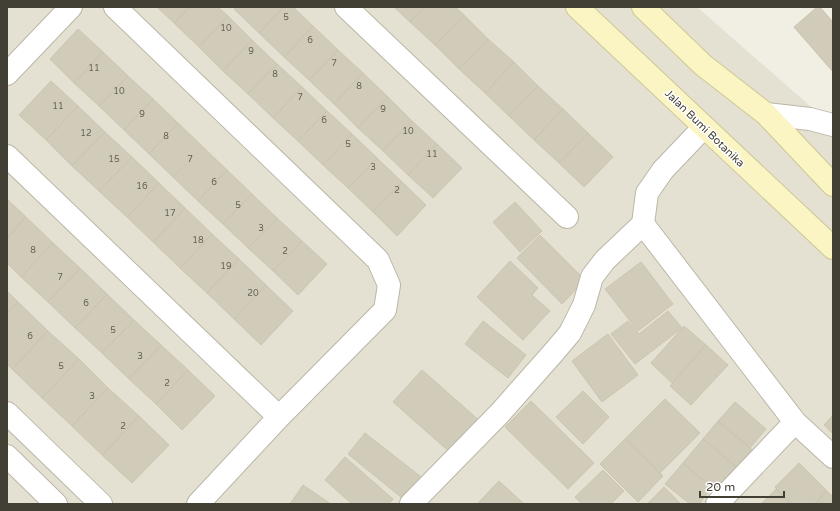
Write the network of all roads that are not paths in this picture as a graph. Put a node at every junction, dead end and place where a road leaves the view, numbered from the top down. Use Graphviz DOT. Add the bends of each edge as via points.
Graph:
graph roads {
  1 [pos="71,7"];
  2 [pos="115,7"];
  3 [pos="346,7"];
  4 [pos="577,7"];
  5 [pos="644,7"];
  6 [pos="7,74"];
  7 [pos="766,114"];
  8 [pos="833,126"];
  9 [pos="704,127"];
  10 [pos="7,156"];
  11 [pos="833,185"];
  12 [pos="568,217"];
  13 [pos="643,224"];
  14 [pos="833,248"];
  15 [pos="7,414"];
  16 [pos="279,417"];
  17 [pos="795,422"];
  18 [pos="7,456"];
  19 [pos="833,457"];
  20 [pos="56,504"];
  21 [pos="101,504"];
  22 [pos="198,504"];
  23 [pos="411,504"];
  24 [pos="717,504"];
  1 -- 6 [label="street"];
  2 -- 16 [label="street" via="378,260 389,285 385,310"];
  3 -- 12 [label="street"];
  4 -- 9 [label="main road, Jalan Bumi Botanika"];
  5 -- 7 [label="main road" via="703,65"];
  7 -- 8 [label="street" via="810,119"];
  7 -- 11 [label="main road"];
  9 -- 13 [label="street" via="663,170 647,193"];
  9 -- 14 [label="main road, Jalan Bumi Botanika"];
  10 -- 16 [label="street"];
  13 -- 17 [label="street"];
  13 -- 23 [label="street" via="592,277 584,306 570,332 554,352 500,413"];
  15 -- 21 [label="street"];
  16 -- 22 [label="street"];
  17 -- 19 [label="street"];
  17 -- 24 [label="street"];
  18 -- 20 [label="street"];
}
